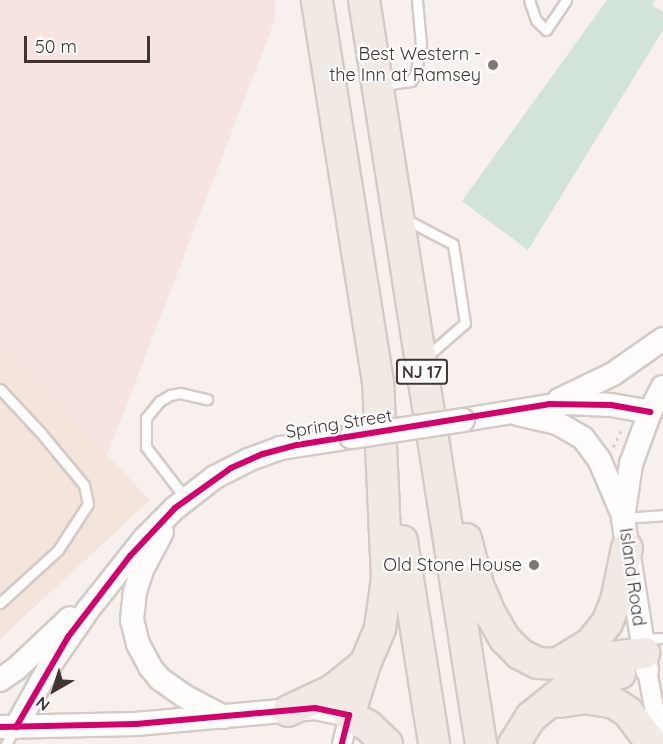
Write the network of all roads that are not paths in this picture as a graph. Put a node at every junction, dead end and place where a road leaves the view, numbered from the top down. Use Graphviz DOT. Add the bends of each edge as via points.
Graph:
graph roads {
  1 [pos="317,0"];
  2 [pos="364,0"];
  3 [pos="417,0"];
  4 [pos="529,0"];
  5 [pos="566,0"];
  6 [pos="377,86"];
  7 [pos="398,216"];
  8 [pos="663,339"];
  9 [pos="421,362"];
  10 [pos="663,387"];
  11 [pos="0,389"];
  12 [pos="426,392"];
  13 [pos="207,399"];
  14 [pos="379,399"];
  15 [pos="549,404"];
  16 [pos="507,412"];
  17 [pos="650,412"];
  18 [pos="180,503"];
  19 [pos="663,515"];
  20 [pos="623,518"];
  21 [pos="627,548"];
  22 [pos="114,575"];
  23 [pos="0,603"];
  24 [pos="649,650"];
  25 [pos="365,664"];
  26 [pos="555,664"];
  27 [pos="0,680"];
  28 [pos="540,709"];
  29 [pos="288,711"];
  30 [pos="349,715"];
  31 [pos="224,717"];
  32 [pos="7,733"];
  33 [pos="342,744"];
  34 [pos="387,744"];
  35 [pos="434,744"];
  36 [pos="481,744"];
  37 [pos="514,744"];
  38 [pos="652,744"];
  39 [pos="662,744"];
  1 -- 14 [label="highway, NJ 17"];
  2 -- 6 [label="highway, NJ 17"];
  3 -- 6 [label="lane" via="421,45 416,72 411,81"];
  4 -- 5 [label="lane" via="536,20 546,30"];
  6 -- 7 [label="highway, NJ 17"];
  7 -- 9 [label="highway, NJ 17"];
  7 -- 9 [label="lane" via="453,244 455,255 465,323"];
  8 -- 15 [label="street" via="613,374"];
  9 -- 12 [label="highway, NJ 17"];
  10 -- 17 [label="street, Island Road"];
  11 -- 23 [label="lane" via="84,485 88,504 58,550"];
  12 -- 26 [label="highway" via="478,585 491,615 505,639 520,654 538,663"];
  12 -- 36 [label="highway, NJ 17"];
  13 -- 18 [label="lane" via="180,393 170,395 160,400 146,418 146,447"];
  14 -- 25 [label="highway" via="386,595 380,628"];
  14 -- 35 [label="highway, NJ 17"];
  15 -- 16 [label="street, Spring Street"];
  15 -- 17 [label="street, Spring Street" via="611,405"];
  16 -- 18 [label="street, Spring Street, bridge" via="312,442 263,454 215,477"];
  16 -- 20 [label="street" via="557,423 583,438 599,459"];
  17 -- 20 [label="street, Island Road" via="631,464"];
  18 -- 22 [label="street, Spring Street"];
  18 -- 31 [label="street" via="139,580 133,606 135,632 143,656 160,679"];
  19 -- 20 [label="lane"];
  20 -- 21 [label="street, Island Road"];
  21 -- 24 [label="street, Island Road"];
  21 -- 26 [label="highway" via="616,601 607,623 590,644"];
  22 -- 27 [label="street"];
  22 -- 32 [label="street, Spring Street" via="68,637"];
  24 -- 26 [label="highway"];
  24 -- 28 [label="highway" via="562,692"];
  24 -- 39 [label="street, Island Road"];
  25 -- 29 [label="highway" via="344,683"];
  25 -- 30 [label="highway"];
  28 -- 37 [label="highway"];
  28 -- 38 [label="highway" via="573,699 604,700 628,712"];
  29 -- 30 [label="street, Spring Street" via="315,708"];
  29 -- 31 [label="street, Spring Street"];
  30 -- 33 [label="street"];
  30 -- 34 [label="highway"];
  31 -- 32 [label="street, Spring Street"];
}
